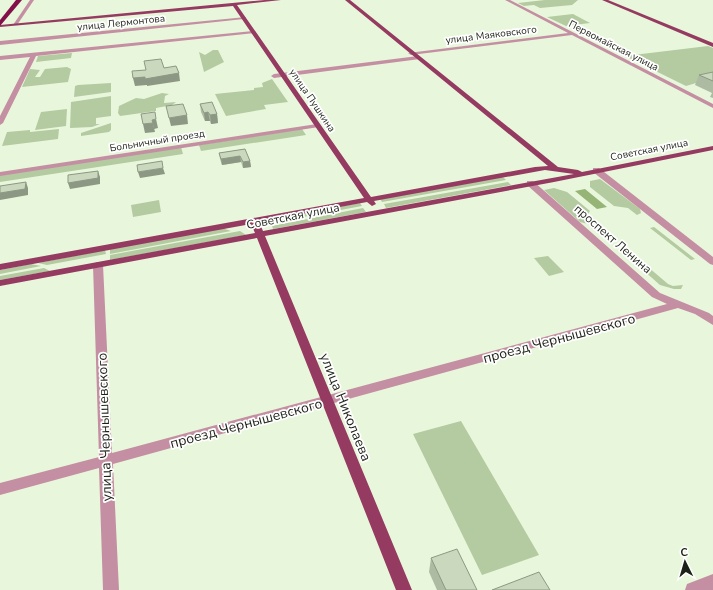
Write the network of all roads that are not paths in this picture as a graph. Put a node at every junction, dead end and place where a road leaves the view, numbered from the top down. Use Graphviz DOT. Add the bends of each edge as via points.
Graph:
graph roads {
  1 [pos="19,0"];
  2 [pos="32,0"];
  3 [pos="279,0"];
  4 [pos="347,0"];
  5 [pos="507,0"];
  6 [pos="604,0"];
  7 [pos="232,2"];
  8 [pos="244,18"];
  9 [pos="15,24"];
  10 [pos="0,25"];
  11 [pos="253,32"];
  12 [pos="573,34"];
  13 [pos="0,43"];
  14 [pos="713,45"];
  15 [pos="412,53"];
  16 [pos="34,54"];
  17 [pos="0,58"];
  18 [pos="418,58"];
  19 [pos="283,74"];
  20 [pos="274,76"];
  21 [pos="713,106"];
  22 [pos="0,122"];
  23 [pos="317,126"];
  24 [pos="713,148"];
  25 [pos="539,156"];
  26 [pos="557,170"];
  27 [pos="593,171"];
  28 [pos="0,174"];
  29 [pos="531,176"];
  30 [pos="554,180"];
  31 [pos="368,199"];
  32 [pos="378,212"];
  33 [pos="254,220"];
  34 [pos="260,235"];
  35 [pos="713,262"];
  36 [pos="98,265"];
  37 [pos="0,267"];
  38 [pos="0,283"];
  39 [pos="677,305"];
  40 [pos="713,321"];
  41 [pos="327,401"];
  42 [pos="105,461"];
  43 [pos="0,488"];
  44 [pos="713,582"];
  45 [pos="111,590"];
  46 [pos="404,590"];
  47 [pos="694,590"];
  1 -- 10 [label="highway"];
  2 -- 9 [label="street"];
  3 -- 7 [label="main road"];
  4 -- 15 [label="main road"];
  5 -- 12 [label="street, Первомайская улица"];
  6 -- 14 [label="main road"];
  7 -- 8 [label="main road, улица Пушкина"];
  7 -- 9 [label="main road"];
  8 -- 11 [label="main road, улица Пушкина"];
  8 -- 13 [label="street, улица Лермонтова"];
  9 -- 10 [label="main road"];
  11 -- 16 [label="street"];
  11 -- 19 [label="main road, улица Пушкина"];
  12 -- 15 [label="street, улица Маяковского"];
  12 -- 21 [label="street, Первомайская улица"];
  15 -- 18 [label="main road"];
  16 -- 17 [label="street"];
  16 -- 22 [label="street"];
  18 -- 19 [label="street"];
  18 -- 25 [label="main road"];
  19 -- 20 [label="street"];
  19 -- 23 [label="main road, улица Пушкина"];
  23 -- 28 [label="street, Больничный проезд"];
  23 -- 31 [label="main road, улица Пушкина"];
  24 -- 27 [label="main road, Советская улица"];
  25 -- 26 [label="main road"];
  25 -- 29 [label="main road" via="540,165"];
  26 -- 27 [label="main road, Советская улица"];
  26 -- 29 [label="main road, Советская улица"];
  26 -- 30 [label="main road" via="561,174"];
  27 -- 30 [label="main road, Советская улица"];
  27 -- 35 [label="street"];
  29 -- 30 [label="main road, Советская улица" via="541,182"];
  29 -- 31 [label="main road, Советская улица"];
  29 -- 32 [label="main road, Советская улица"];
  29 -- 39 [label="street, проспект Ленина" via="656,295"];
  31 -- 32 [label="main road, улица Пушкина"];
  31 -- 33 [label="main road, Советская улица"];
  32 -- 34 [label="main road, Советская улица"];
  33 -- 34 [label="main road, улица Николаева"];
  33 -- 37 [label="main road, Советская улица"];
  34 -- 36 [label="main road, Советская улица"];
  34 -- 41 [label="main road, улица Николаева"];
  36 -- 38 [label="main road, Советская улица"];
  36 -- 42 [label="street, улица Чернышевского"];
  39 -- 40 [label="street, проспект Ленина" via="700,311"];
  39 -- 41 [label="street, проезд Чернышевского"];
  41 -- 42 [label="street, проезд Чернышевского"];
  41 -- 46 [label="main road, улица Николаева"];
  42 -- 43 [label="street, проезд Чернышевского"];
  42 -- 45 [label="street, улица Чернышевского"];
  44 -- 47 [label="street"];
}
